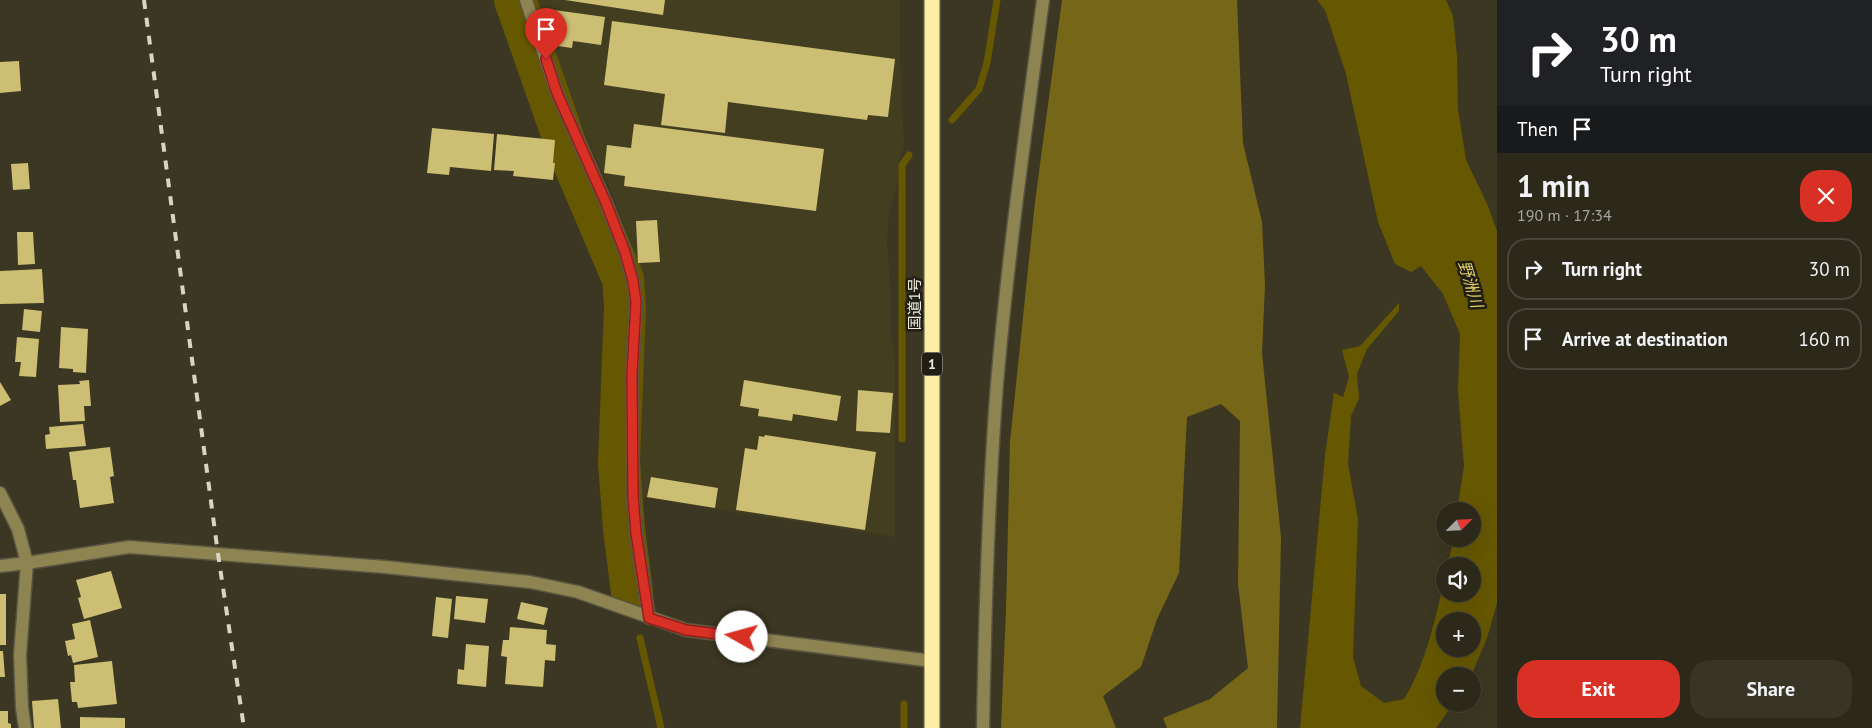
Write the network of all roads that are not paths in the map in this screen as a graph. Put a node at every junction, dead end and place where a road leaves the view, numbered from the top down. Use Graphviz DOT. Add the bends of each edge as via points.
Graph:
graph roads {
  1 [pos="526,0"];
  2 [pos="932,0"];
  3 [pos="1043,0"];
  4 [pos="0,493"];
  5 [pos="28,563"];
  6 [pos="0,566"];
  7 [pos="649,618"];
  8 [pos="932,661"];
  9 [pos="25,728"];
  10 [pos="932,728"];
  11 [pos="984,728"];
  1 -- 7 [label="street" via="557,93 606,203 633,281 636,302 632,374 633,496"];
  2 -- 8 [label="highway, 国道1号 / 1"];
  3 -- 11 [label="street" via="1011,240 997,384 986,548"];
  4 -- 5 [label="street" via="18,529"];
  5 -- 6 [label="street"];
  5 -- 7 [label="street" via="129,547 385,567 530,582 578,592"];
  5 -- 9 [label="street" via="20,656"];
  7 -- 8 [label="street" via="686,630"];
  8 -- 10 [label="highway, 国道1号 / 1"];
}
